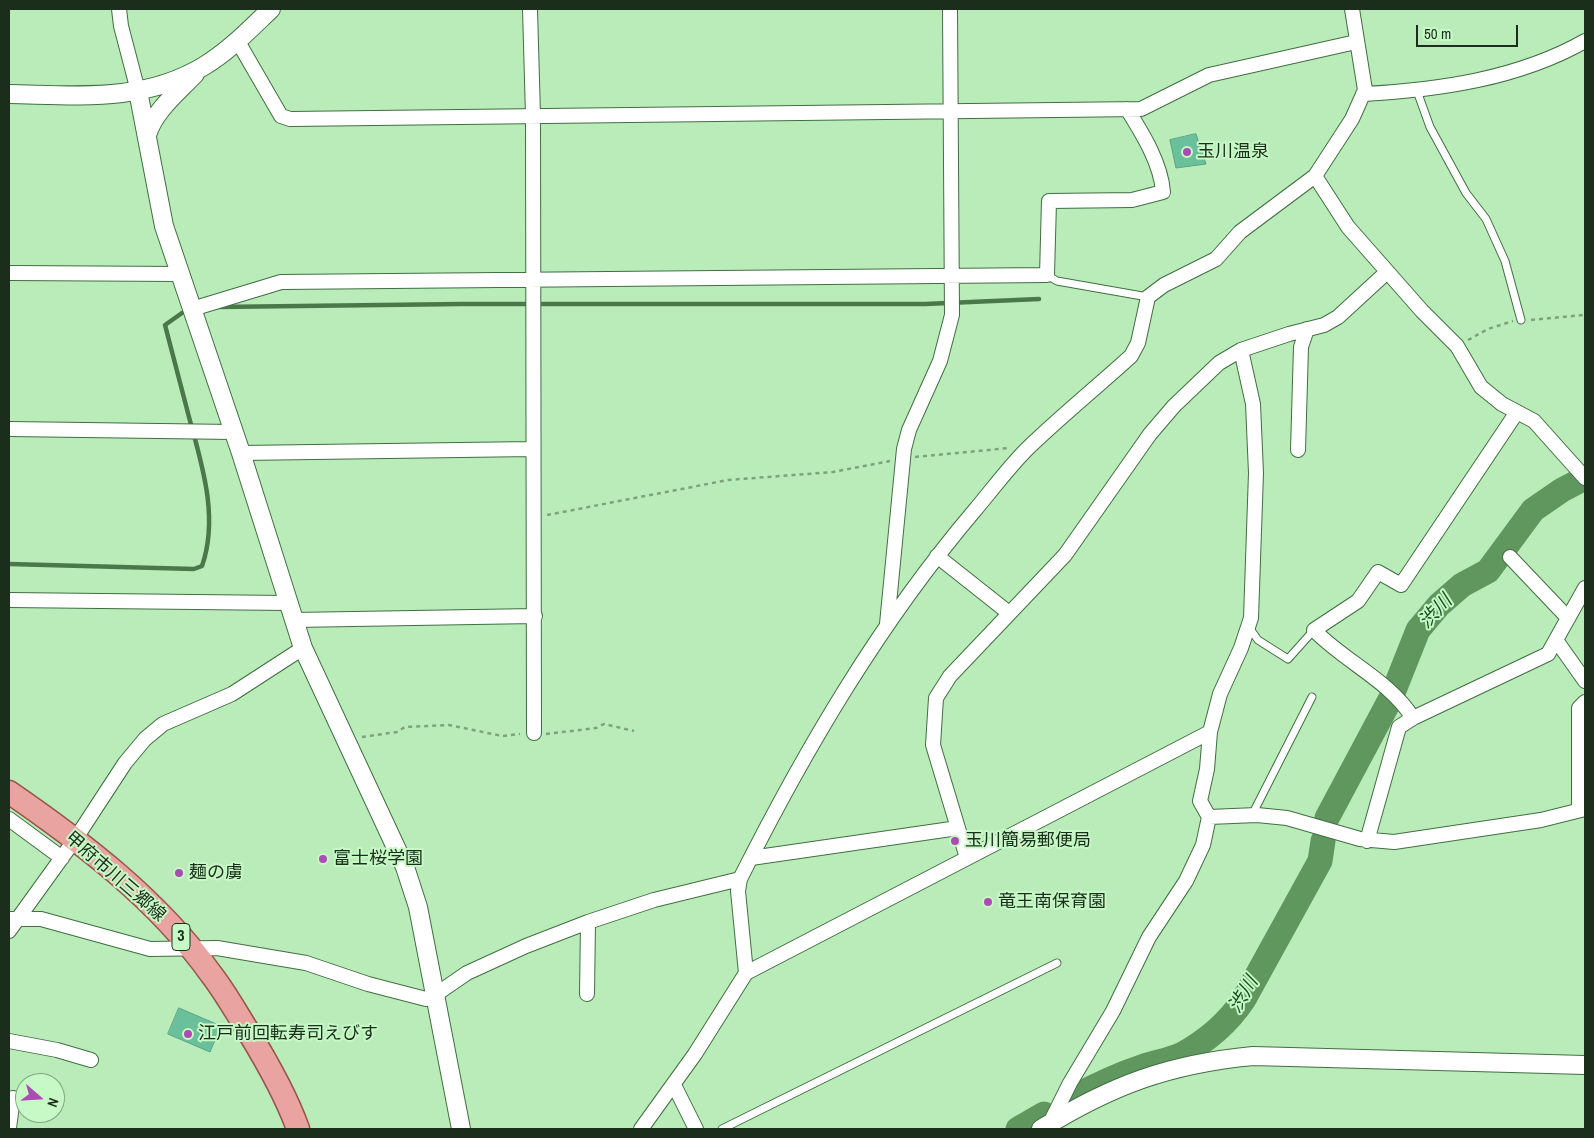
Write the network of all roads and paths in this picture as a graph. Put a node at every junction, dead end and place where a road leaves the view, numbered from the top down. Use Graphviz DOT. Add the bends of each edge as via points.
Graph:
graph roads {
  1 [pos="119,9"];
  2 [pos="271,9"];
  3 [pos="530,9"];
  4 [pos="950,9"];
  5 [pos="1352,9"];
  6 [pos="237,40"];
  7 [pos="1585,41"];
  8 [pos="1356,42"];
  9 [pos="203,67"];
  10 [pos="138,91"];
  11 [pos="1417,91"];
  12 [pos="9,94"];
  13 [pos="1363,94"];
  14 [pos="1127,109"];
  15 [pos="950,111"];
  16 [pos="533,116"];
  17 [pos="147,135"];
  18 [pos="1315,176"];
  19 [pos="1387,272"];
  20 [pos="9,273"];
  21 [pos="179,274"];
  22 [pos="1047,275"];
  23 [pos="953,276"];
  24 [pos="532,280"];
  25 [pos="1148,297"];
  26 [pos="192,309"];
  27 [pos="1521,320"];
  28 [pos="1307,329"];
  29 [pos="1241,350"];
  30 [pos="1517,412"];
  31 [pos="9,429"];
  32 [pos="234,432"];
  33 [pos="533,449"];
  34 [pos="1026,450"];
  35 [pos="1298,450"];
  36 [pos="241,453"];
  37 [pos="903,458"];
  38 [pos="1582,474"];
  39 [pos="534,517"];
  40 [pos="937,556"];
  41 [pos="1510,557"];
  42 [pos="1585,588"];
  43 [pos="9,600"];
  44 [pos="287,603"];
  45 [pos="1009,613"];
  46 [pos="535,616"];
  47 [pos="1568,618"];
  48 [pos="292,620"];
  49 [pos="886,625"];
  50 [pos="1248,625"];
  51 [pos="1314,630"];
  52 [pos="1556,640"];
  53 [pos="303,648"];
  54 [pos="1585,681"];
  55 [pos="1312,696"];
  56 [pos="1585,702"];
  57 [pos="1413,718"];
  58 [pos="634,731"];
  59 [pos="1210,732"];
  60 [pos="534,733"];
  61 [pos="345,740"];
  62 [pos="9,792"];
  63 [pos="1582,809"];
  64 [pos="1252,815"];
  65 [pos="1209,817"];
  66 [pos="9,818"];
  67 [pos="958,828"];
  68 [pos="76,838"];
  69 [pos="1367,840"];
  70 [pos="62,858"];
  71 [pos="751,858"];
  72 [pos="967,858"];
  73 [pos="740,879"];
  74 [pos="14,918"];
  75 [pos="588,922"];
  76 [pos="9,932"];
  77 [pos="190,949"];
  78 [pos="1057,963"];
  79 [pos="746,973"];
  80 [pos="587,994"];
  81 [pos="436,995"];
  82 [pos="9,1041"];
  83 [pos="90,1060"];
  84 [pos="1585,1065"];
  85 [pos="674,1085"];
  86 [pos="13,1098"];
  87 [pos="1046,1126"];
  88 [pos="9,1128"];
  89 [pos="298,1129"];
  90 [pos="461,1129"];
  91 [pos="641,1129"];
  92 [pos="696,1129"];
  93 [pos="722,1129"];
  1 -- 10 [label="street" via="120,26"];
  2 -- 6 [label="street"];
  3 -- 16 [label="street"];
  4 -- 15 [label="street"];
  5 -- 8 [label="street"];
  6 -- 9 [label="street"];
  6 -- 16 [label="street" via="280,116 290,119"];
  7 -- 11 [label="street" via="1537,62 1487,78"];
  8 -- 13 [label="street" via="1365,90"];
  8 -- 14 [label="street" via="1209,75 1141,109"];
  9 -- 10 [label="street"];
  9 -- 17 [label="street" via="164,106"];
  10 -- 12 [label="street" via="108,96"];
  10 -- 17 [label="street"];
  11 -- 13 [label="street"];
  11 -- 27 [label="lane" via="1430,127 1466,193 1486,219 1505,261"];
  13 -- 18 [label="street" via="1352,119"];
  14 -- 15 [label="street"];
  14 -- 22 [label="street" via="1143,134 1162,179 1163,192 1132,200 1049,201"];
  15 -- 16 [label="street"];
  15 -- 23 [label="street"];
  16 -- 24 [label="street"];
  17 -- 21 [label="street" via="164,226"];
  18 -- 19 [label="street" via="1348,227"];
  18 -- 25 [label="street" via="1240,232 1216,259 1164,285"];
  19 -- 28 [label="street" via="1338,317"];
  19 -- 30 [label="street" via="1458,346 1481,387"];
  20 -- 21 [label="street"];
  21 -- 26 [label="street"];
  22 -- 23 [label="street"];
  22 -- 25 [label="lane" via="1057,281"];
  23 -- 24 [label="street"];
  23 -- 37 [label="street" via="952,315 947,341 909,430"];
  24 -- 26 [label="street" via="282,282"];
  24 -- 33 [label="street"];
  25 -- 34 [label="street" via="1138,343 1131,356"];
  26 -- 32 [label="street"];
  28 -- 29 [label="street"];
  28 -- 35 [label="street" via="1301,347"];
  29 -- 45 [label="street" via="1219,363 1156,427 1065,555"];
  29 -- 50 [label="street" via="1253,404 1256,473 1251,618"];
  30 -- 38 [label="street" via="1534,421"];
  30 -- 51 [label="street" via="1401,585 1378,572 1358,601"];
  31 -- 32 [label="street"];
  32 -- 36 [label="street"];
  33 -- 36 [label="street"];
  33 -- 39 [label="street"];
  34 -- 37 [label="path" via="1016,447"];
  34 -- 40 [label="street"];
  36 -- 44 [label="street"];
  37 -- 39 [label="path" via="833,472 728,480 668,489"];
  37 -- 49 [label="street"];
  39 -- 46 [label="street"];
  40 -- 45 [label="street"];
  40 -- 49 [label="street"];
  41 -- 47 [label="street"];
  42 -- 47 [label="street"];
  43 -- 44 [label="street"];
  44 -- 48 [label="street"];
  45 -- 67 [label="street" via="950,676 936,698 933,745"];
  46 -- 48 [label="street"];
  46 -- 60 [label="street"];
  47 -- 52 [label="street"];
  48 -- 53 [label="street"];
  49 -- 71 [label="street" via="833,706"];
  50 -- 51 [label="lane" via="1258,640 1288,659"];
  50 -- 59 [label="street" via="1242,648 1220,694"];
  51 -- 57 [label="street" via="1326,643 1402,699"];
  52 -- 54 [label="street"];
  52 -- 57 [label="street" via="1548,654 1529,665"];
  53 -- 61 [label="street"];
  53 -- 68 [label="street" via="232,694 163,724 145,739 125,762"];
  55 -- 64 [label="lane"];
  56 -- 63 [label="street" via="1578,708"];
  57 -- 69 [label="street" via="1399,727"];
  58 -- 60 [label="path" via="604,724 596,728"];
  59 -- 65 [label="street" via="1200,801"];
  59 -- 72 [label="street"];
  60 -- 61 [label="path" via="502,736 450,725 414,726 398,732"];
  61 -- 81 [label="street" via="404,867 418,907"];
  62 -- 68 [label="main road, 甲府市川三郷線 / 3"];
  63 -- 69 [label="street" via="1541,820 1413,840"];
  64 -- 65 [label="street"];
  64 -- 69 [label="street" via="1307,822"];
  65 -- 87 [label="street" via="1202,845 1186,881 1149,938 1112,1011"];
  66 -- 70 [label="street"];
  67 -- 71 [label="street"];
  67 -- 72 [label="street"];
  68 -- 70 [label="street"];
  68 -- 77 [label="main road, 甲府市川三郷線 / 3" via="148,902"];
  70 -- 74 [label="street"];
  71 -- 73 [label="street"];
  72 -- 79 [label="street"];
  73 -- 75 [label="street" via="654,900"];
  73 -- 79 [label="street" via="738,891"];
  74 -- 76 [label="street"];
  74 -- 77 [label="street" via="41,919 150,949"];
  75 -- 80 [label="street"];
  75 -- 81 [label="street" via="467,973"];
  77 -- 81 [label="street" via="217,948 306,962 368,984 426,999"];
  77 -- 89 [label="main road, 甲府市川三郷線 / 3" via="211,974 264,1056"];
  78 -- 93 [label="lane"];
  79 -- 85 [label="street"];
  81 -- 90 [label="street"];
  82 -- 83 [label="street"];
  84 -- 87 [label="street" via="1253,1056 1212,1060 1163,1071 1122,1085 1088,1100"];
  85 -- 91 [label="street"];
  85 -- 92 [label="street"];
  86 -- 88 [label="street"];
}
